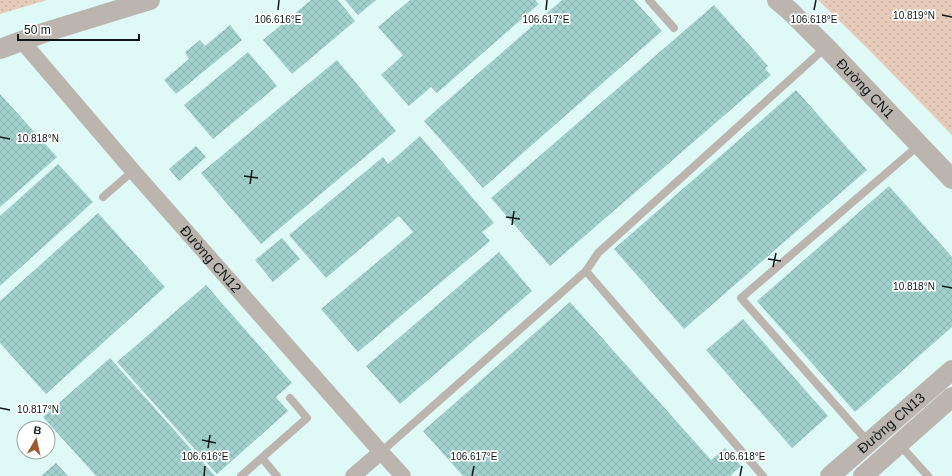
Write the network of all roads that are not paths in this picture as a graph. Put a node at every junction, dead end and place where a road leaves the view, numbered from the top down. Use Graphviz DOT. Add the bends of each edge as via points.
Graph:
graph roads {
  1 [pos="150,0"];
  2 [pos="650,0"];
  3 [pos="777,0"];
  4 [pos="674,28"];
  5 [pos="22,40"];
  6 [pos="826,47"];
  7 [pos="0,48"];
  8 [pos="919,145"];
  9 [pos="133,171"];
  10 [pos="952,178"];
  11 [pos="104,197"];
  12 [pos="586,271"];
  13 [pos="952,370"];
  14 [pos="290,398"];
  15 [pos="952,398"];
  16 [pos="869,443"];
  17 [pos="899,444"];
  18 [pos="381,452"];
  19 [pos="262,458"];
  20 [pos="397,474"];
  21 [pos="242,476"];
  22 [pos="277,476"];
  23 [pos="353,476"];
  24 [pos="763,476"];
  25 [pos="830,476"];
  26 [pos="863,476"];
  27 [pos="928,476"];
  1 -- 5 [label="street"];
  2 -- 4 [label="lane"];
  3 -- 6 [label="street, Đường CN1"];
  5 -- 7 [label="street"];
  5 -- 9 [label="street, Đường CN12"];
  6 -- 8 [label="street, Đường CN1"];
  6 -- 12 [label="lane" via="598,253"];
  8 -- 10 [label="street, Đường CN1"];
  8 -- 16 [label="lane" via="740,298"];
  9 -- 11 [label="lane"];
  9 -- 18 [label="street, Đường CN12"];
  12 -- 18 [label="lane"];
  12 -- 24 [label="lane"];
  13 -- 16 [label="street, Đường CN13"];
  14 -- 19 [label="lane" via="307,418"];
  15 -- 17 [label="street, Đường CN13"];
  16 -- 25 [label="street, Đường CN13"];
  17 -- 26 [label="street, Đường CN13"];
  17 -- 27 [label="lane"];
  18 -- 20 [label="street, Đường CN12"];
  18 -- 23 [label="street"];
  19 -- 21 [label="lane"];
  19 -- 22 [label="lane"];
}
